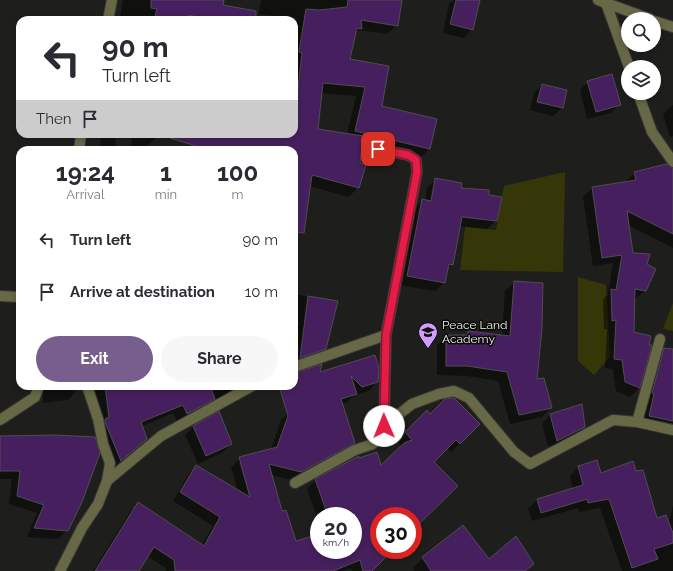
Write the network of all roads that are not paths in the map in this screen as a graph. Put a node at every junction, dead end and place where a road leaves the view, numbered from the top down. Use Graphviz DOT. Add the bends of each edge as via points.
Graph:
graph roads {
  1 [pos="112,0"];
  2 [pos="602,2"];
  3 [pos="630,12"];
  4 [pos="109,16"];
  5 [pos="661,23"];
  6 [pos="673,27"];
  7 [pos="626,60"];
  8 [pos="641,100"];
  9 [pos="378,149"];
  10 [pos="673,162"];
  11 [pos="0,296"];
  12 [pos="16,297"];
  13 [pos="386,335"];
  14 [pos="660,339"];
  15 [pos="298,366"];
  16 [pos="37,390"];
  17 [pos="88,390"];
  18 [pos="245,390"];
  19 [pos="0,420"];
  20 [pos="637,422"];
  21 [pos="384,426"];
  22 [pos="673,430"];
  23 [pos="107,481"];
  24 [pos="295,483"];
  25 [pos="60,571"];
  1 -- 4 [label="street"];
  2 -- 3 [label="street"];
  2 -- 7 [label="street"];
  5 -- 6 [label="street"];
  8 -- 10 [label="street" via="652,132"];
  9 -- 13 [label="street" via="408,155 416,160 417,172"];
  11 -- 12 [label="street"];
  13 -- 15 [label="street"];
  13 -- 21 [label="street"];
  14 -- 20 [label="street"];
  16 -- 19 [label="street" via="35,397"];
  17 -- 23 [label="street" via="110,463"];
  18 -- 23 [label="street" via="162,436"];
  20 -- 21 [label="street" via="613,420 530,464 514,452 469,398 454,391 412,404"];
  20 -- 22 [label="street"];
  21 -- 24 [label="street" via="373,444 355,450"];
  23 -- 25 [label="street" via="98,504 82,528"];
}
